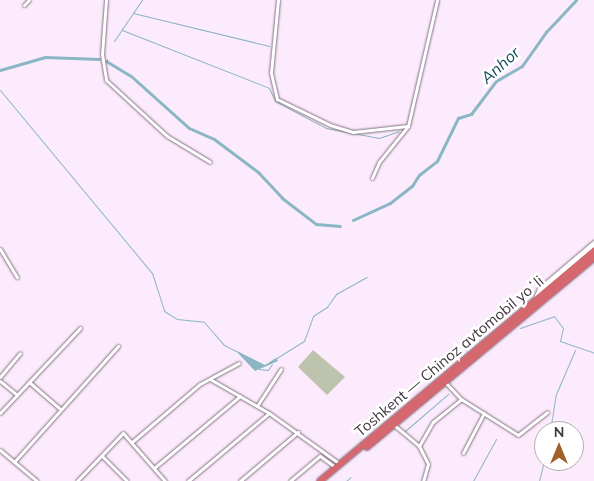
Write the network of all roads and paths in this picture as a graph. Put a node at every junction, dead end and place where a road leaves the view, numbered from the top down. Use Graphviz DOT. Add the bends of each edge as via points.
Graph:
graph roads {
  1 [pos="29,0"];
  2 [pos="106,0"];
  3 [pos="278,0"];
  4 [pos="437,0"];
  5 [pos="24,5"];
  6 [pos="408,126"];
  7 [pos="210,162"];
  8 [pos="372,178"];
  9 [pos="594,248"];
  10 [pos="0,249"];
  11 [pos="594,258"];
  12 [pos="17,277"];
  13 [pos="80,328"];
  14 [pos="118,346"];
  15 [pos="20,353"];
  16 [pos="239,362"];
  17 [pos="281,369"];
  18 [pos="0,377"];
  19 [pos="210,378"];
  20 [pos="0,381"];
  21 [pos="30,382"];
  22 [pos="445,382"];
  23 [pos="17,395"];
  24 [pos="240,396"];
  25 [pos="461,399"];
  26 [pos="257,406"];
  27 [pos="59,408"];
  28 [pos="547,412"];
  29 [pos="0,413"];
  30 [pos="269,413"];
  31 [pos="484,413"];
  32 [pos="394,424"];
  33 [pos="298,432"];
  34 [pos="132,442"];
  35 [pos="419,446"];
  36 [pos="0,450"];
  37 [pos="463,453"];
  38 [pos="102,456"];
  39 [pos="14,462"];
  40 [pos="338,466"];
  41 [pos="154,468"];
  42 [pos="37,481"];
  43 [pos="77,481"];
  44 [pos="127,481"];
  45 [pos="165,481"];
  46 [pos="188,481"];
  47 [pos="240,481"];
  48 [pos="290,481"];
  49 [pos="320,481"];
  50 [pos="326,481"];
  51 [pos="423,481"];
  1 -- 5 [label="street"];
  2 -- 7 [label="street" via="102,54 106,80 160,130"];
  3 -- 6 [label="street" via="271,73 277,99 330,125 353,132"];
  4 -- 6 [label="street"];
  6 -- 8 [label="street" via="379,162"];
  9 -- 40 [label="highway, Toshkent — Chinoz avtomobil yoʻli"];
  10 -- 12 [label="street"];
  11 -- 22 [label="highway, Toshkent — Chinoz avtomobil yoʻli"];
  13 -- 21 [label="street"];
  14 -- 27 [label="street"];
  15 -- 18 [label="street"];
  16 -- 19 [label="street"];
  17 -- 26 [label="street"];
  19 -- 24 [label="street"];
  19 -- 34 [label="street"];
  20 -- 23 [label="street"];
  21 -- 23 [label="street"];
  21 -- 27 [label="street"];
  22 -- 25 [label="street"];
  22 -- 32 [label="highway, Toshkent — Chinoz avtomobil yoʻli"];
  23 -- 29 [label="street"];
  24 -- 26 [label="street"];
  24 -- 41 [label="street"];
  25 -- 31 [label="street"];
  25 -- 35 [label="street" via="433,422"];
  26 -- 30 [label="street"];
  27 -- 39 [label="street"];
  28 -- 31 [label="street" via="518,435"];
  30 -- 33 [label="street"];
  30 -- 46 [label="street"];
  31 -- 37 [label="street"];
  32 -- 35 [label="street"];
  32 -- 50 [label="highway, Toshkent — Chinoz avtomobil yoʻli"];
  33 -- 40 [label="street"];
  33 -- 47 [label="street"];
  34 -- 38 [label="street" via="122,433"];
  34 -- 41 [label="street"];
  35 -- 51 [label="street" via="428,464"];
  36 -- 39 [label="street"];
  38 -- 43 [label="street"];
  38 -- 44 [label="street"];
  39 -- 42 [label="street"];
  40 -- 48 [label="street" via="320,456"];
  40 -- 49 [label="highway, Toshkent — Chinoz avtomobil yoʻli"];
  41 -- 45 [label="street"];
}
